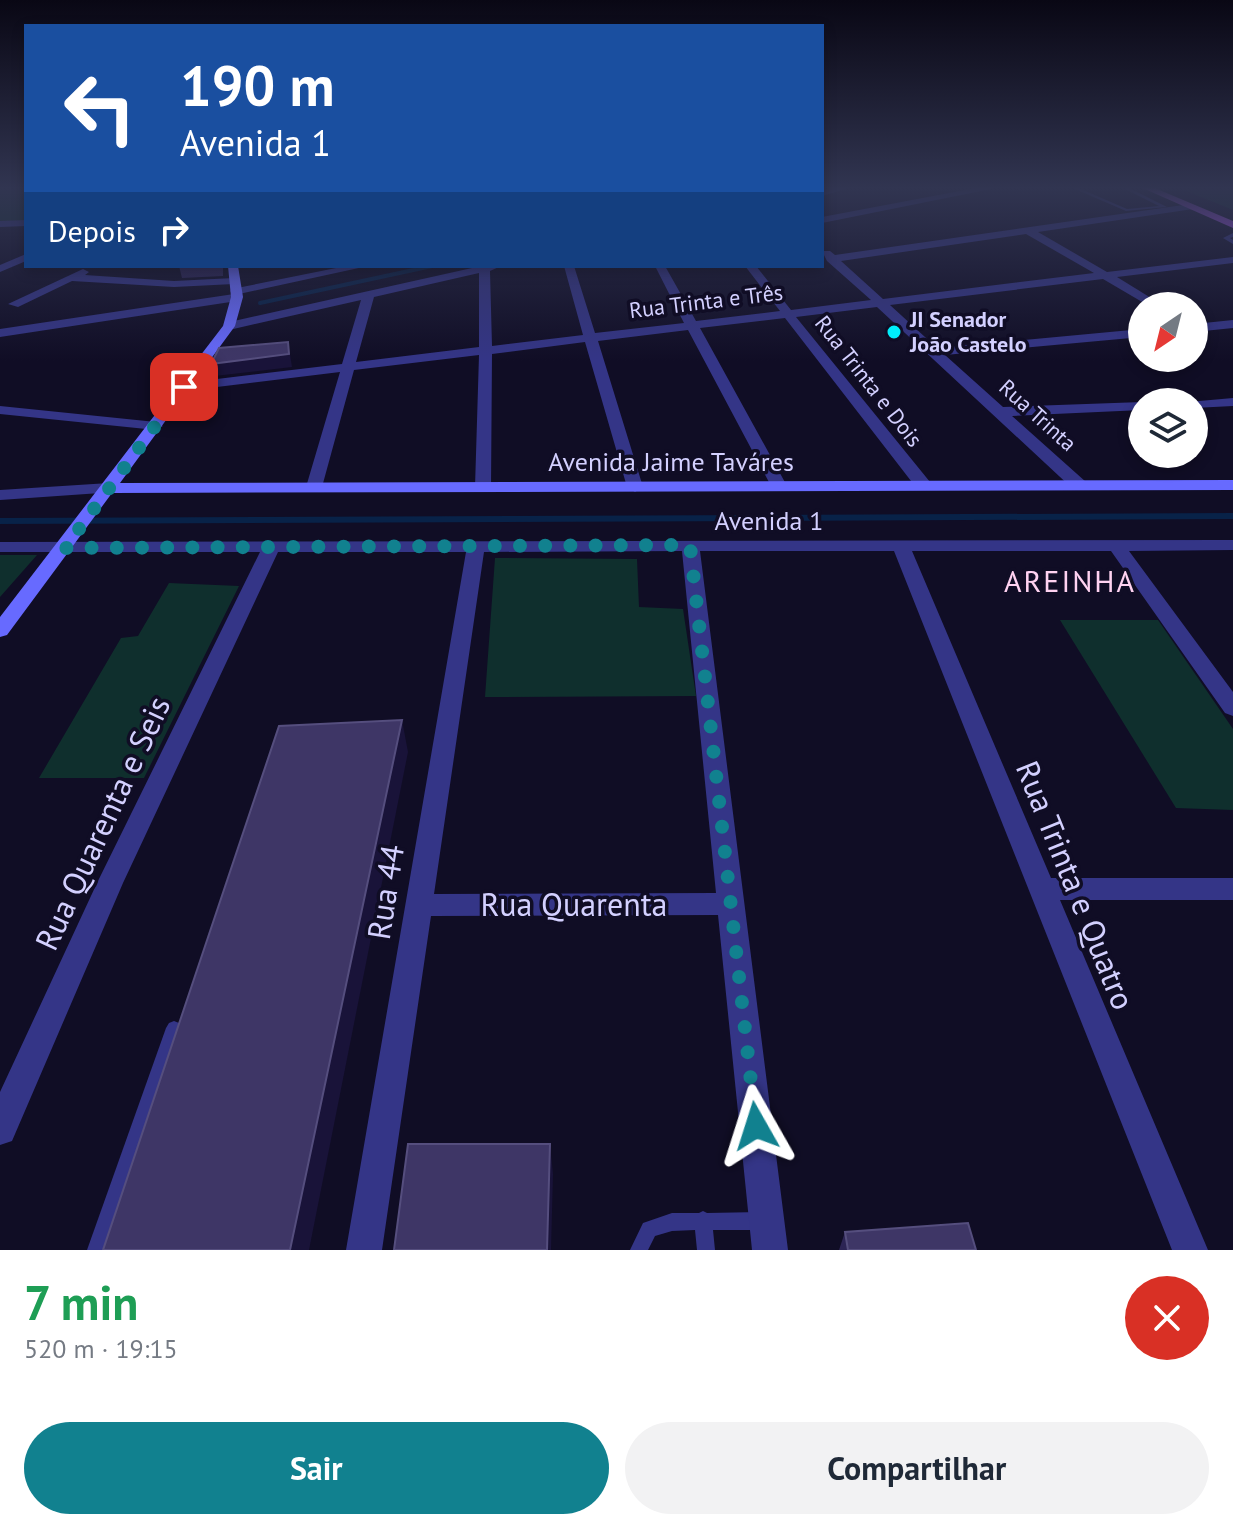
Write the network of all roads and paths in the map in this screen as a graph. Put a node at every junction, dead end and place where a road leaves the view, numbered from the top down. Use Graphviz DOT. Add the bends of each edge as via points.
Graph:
graph roads {
  1 [pos="908,244"];
  2 [pos="1052,244"];
  3 [pos="827,254"];
  4 [pos="24,258"];
  5 [pos="1233,260"];
  6 [pos="91,268"];
  7 [pos="349,268"];
  8 [pos="486,268"];
  9 [pos="490,268"];
  10 [pos="570,268"];
  11 [pos="661,268"];
  12 [pos="752,268"];
  13 [pos="0,269"];
  14 [pos="1105,275"];
  15 [pos="71,278"];
  16 [pos="235,284"];
  17 [pos="1134,292"];
  18 [pos="369,294"];
  19 [pos="879,302"];
  20 [pos="14,304"];
  21 [pos="787,313"];
  22 [pos="1233,324"];
  23 [pos="691,325"];
  24 [pos="229,326"];
  25 [pos="1208,326"];
  26 [pos="0,333"];
  27 [pos="1128,334"];
  28 [pos="590,337"];
  29 [pos="486,349"];
  30 [pos="933,352"];
  31 [pos="349,366"];
  32 [pos="184,387"];
  33 [pos="1233,402"];
  34 [pos="1208,403"];
  35 [pos="1128,407"];
  36 [pos="0,410"];
  37 [pos="999,412"];
  38 [pos="156,426"];
  39 [pos="1233,485"];
  40 [pos="779,486"];
  41 [pos="924,486"];
  42 [pos="1080,486"];
  43 [pos="314,487"];
  44 [pos="483,487"];
  45 [pos="635,487"];
  46 [pos="109,488"];
  47 [pos="0,495"];
  48 [pos="68,544"];
  49 [pos="690,545"];
  50 [pos="1116,545"];
  51 [pos="1233,545"];
  52 [pos="476,546"];
  53 [pos="901,546"];
  54 [pos="0,547"];
  55 [pos="271,548"];
  56 [pos="0,631"];
  57 [pos="1222,678"];
  58 [pos="1233,708"];
  59 [pos="1040,889"];
  60 [pos="1233,889"];
  61 [pos="731,904"];
  62 [pos="417,905"];
  63 [pos="174,1028"];
  64 [pos="0,1129"];
  65 [pos="703,1220"];
  66 [pos="769,1236"];
  67 [pos="96,1250"];
  68 [pos="364,1250"];
  69 [pos="639,1250"];
  70 [pos="706,1250"];
  71 [pos="1190,1250"];
  1 -- 3 [label="street"];
  2 -- 14 [label="street"];
  3 -- 19 [label="street, Rua Trinta"];
  4 -- 13 [label="street"];
  5 -- 14 [label="street, Rua Trinta e Três"];
  6 -- 15 [label="street"];
  7 -- 16 [label="street"];
  8 -- 18 [label="street"];
  9 -- 29 [label="street"];
  10 -- 28 [label="street"];
  11 -- 23 [label="street"];
  12 -- 21 [label="street, Rua Trinta e Dois"];
  14 -- 17 [label="street"];
  14 -- 19 [label="street, Rua Trinta e Três"];
  15 -- 16 [label="street"];
  15 -- 20 [label="street"];
  16 -- 24 [label="street"];
  16 -- 26 [label="street"];
  18 -- 24 [label="street"];
  18 -- 31 [label="street"];
  19 -- 21 [label="street, Rua Trinta e Três"];
  19 -- 30 [label="street, Rua Trinta"];
  21 -- 23 [label="street, Rua Trinta e Três"];
  21 -- 41 [label="street, Rua Trinta e Dois"];
  22 -- 25 [label="street"];
  23 -- 28 [label="street, Rua Trinta e Três"];
  23 -- 40 [label="street"];
  24 -- 32 [label="street"];
  27 -- 30 [label="street"];
  28 -- 29 [label="street, Rua Trinta e Três"];
  28 -- 45 [label="street"];
  29 -- 31 [label="street, Rua Trinta e Três"];
  29 -- 44 [label="street"];
  30 -- 37 [label="street, Rua Trinta"];
  31 -- 32 [label="street, Rua Trinta e Três"];
  31 -- 43 [label="street"];
  32 -- 38 [label="street"];
  33 -- 34 [label="street"];
  35 -- 37 [label="street"];
  36 -- 38 [label="street"];
  37 -- 42 [label="street, Rua Trinta"];
  38 -- 46 [label="street"];
  39 -- 42 [label="street, Avenida Jaime Taváres"];
  40 -- 41 [label="street, Avenida Jaime Taváres"];
  40 -- 45 [label="street, Avenida Jaime Taváres"];
  41 -- 42 [label="street, Avenida Jaime Taváres"];
  43 -- 44 [label="street, Avenida Jaime Taváres"];
  43 -- 46 [label="street, Avenida Jaime Taváres"];
  44 -- 45 [label="street, Avenida Jaime Taváres"];
  46 -- 47 [label="street"];
  46 -- 48 [label="street"];
  48 -- 54 [label="street, Avenida 1"];
  48 -- 55 [label="street, Avenida 1"];
  48 -- 56 [label="street"];
  49 -- 52 [label="street, Avenida 1"];
  49 -- 53 [label="street, Avenida 1"];
  49 -- 61 [label="street"];
  50 -- 51 [label="street, Avenida 1"];
  50 -- 53 [label="street, Avenida 1"];
  50 -- 57 [label="street"];
  52 -- 55 [label="street, Avenida 1"];
  52 -- 62 [label="street, Rua 44"];
  53 -- 59 [label="street, Rua Trinta e Quatro"];
  55 -- 64 [label="street, Rua Quarenta e Seis" via="110,883"];
  57 -- 58 [label="street"];
  59 -- 60 [label="street"];
  59 -- 71 [label="street, Rua Trinta e Quatro"];
  61 -- 62 [label="street, Rua Quarenta"];
  61 -- 66 [label="street"];
  62 -- 68 [label="street, Rua 44"];
  63 -- 67 [label="lane"];
  65 -- 66 [label="lane"];
  65 -- 69 [label="lane" via="649,1229"];
  65 -- 70 [label="lane"];
}
